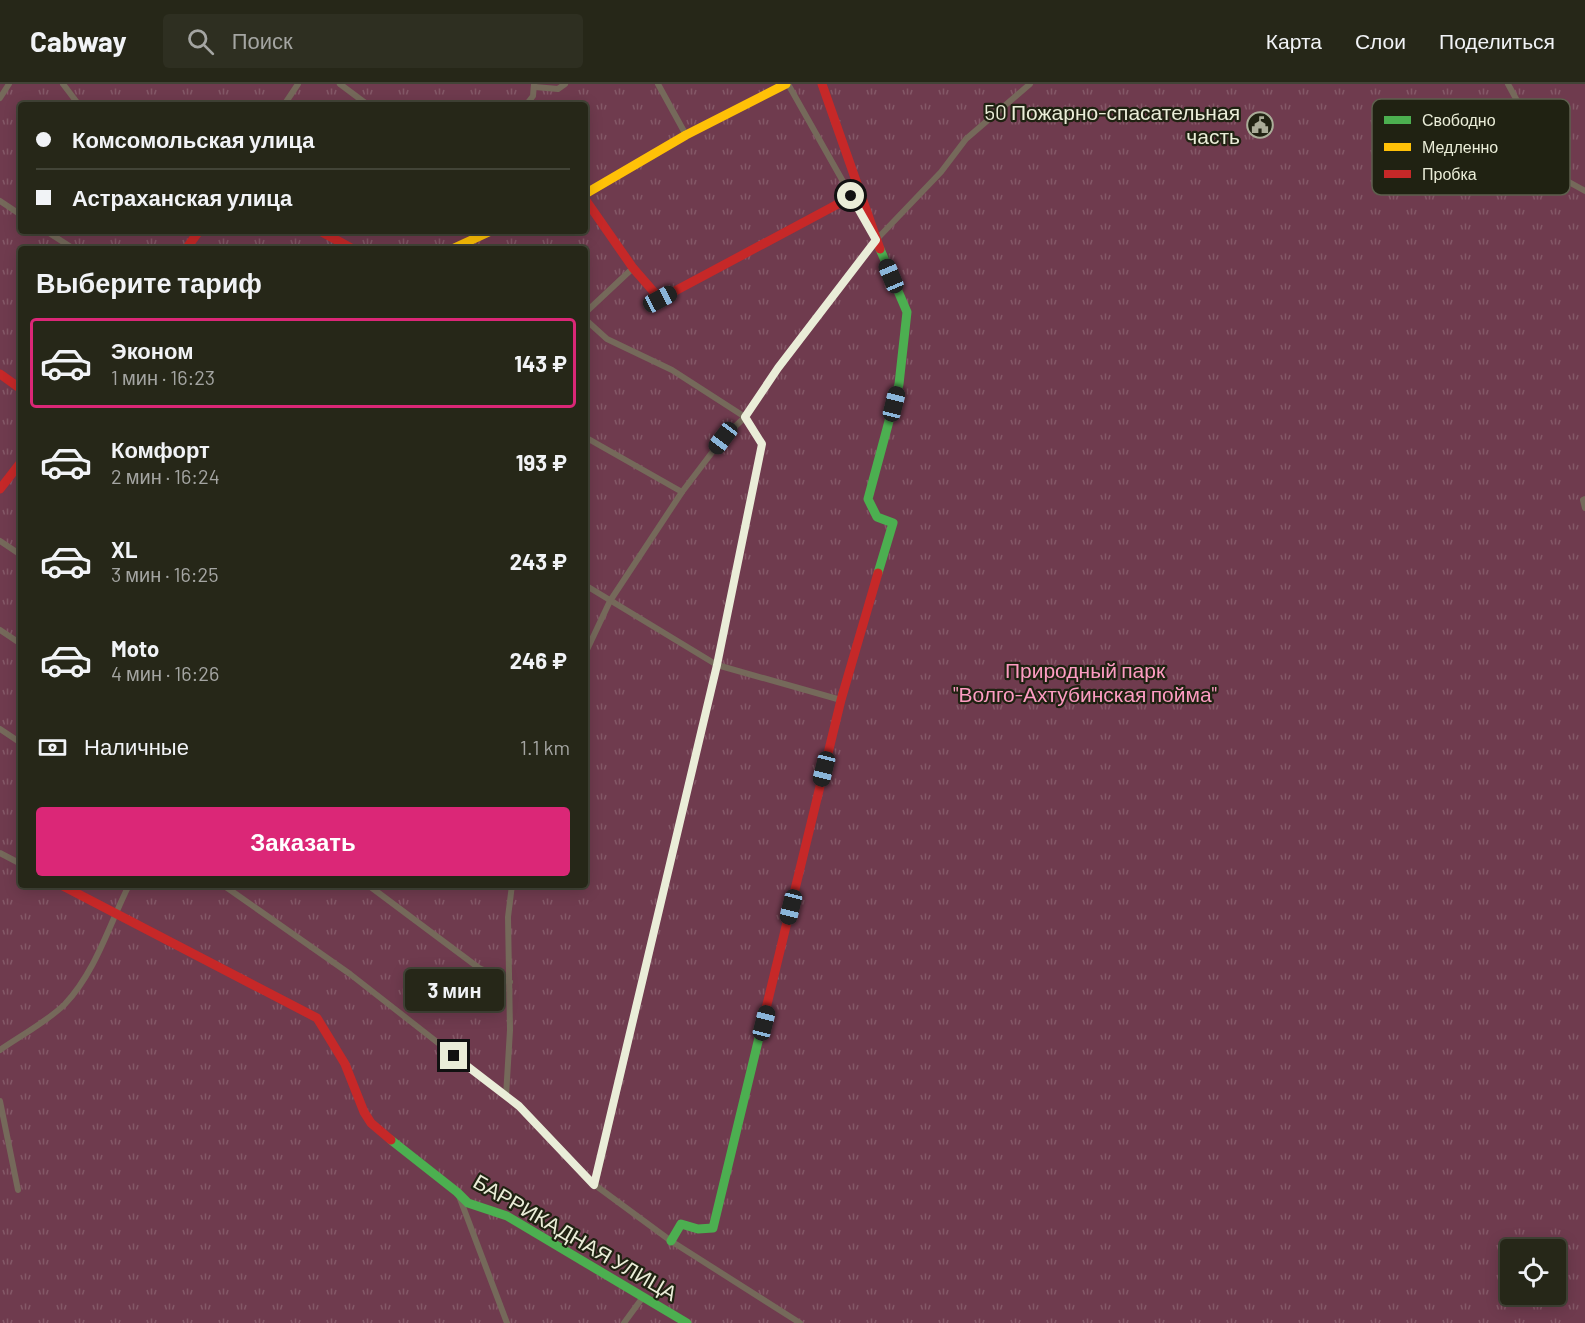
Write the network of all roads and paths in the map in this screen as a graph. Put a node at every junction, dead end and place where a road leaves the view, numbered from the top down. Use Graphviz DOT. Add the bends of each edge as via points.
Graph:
graph roads {
  1 [pos="9,84"];
  2 [pos="63,84"];
  3 [pos="298,84"];
  4 [pos="340,84"];
  5 [pos="565,84"];
  6 [pos="658,84"];
  7 [pos="787,84"];
  8 [pos="822,84"];
  9 [pos="1030,84"];
  10 [pos="1508,84"];
  11 [pos="534,86"];
  12 [pos="0,98"];
  13 [pos="1516,99"];
  14 [pos="77,102"];
  15 [pos="286,102"];
  16 [pos="364,102"];
  17 [pos="528,102"];
  18 [pos="686,135"];
  19 [pos="1570,183"];
  20 [pos="1585,191"];
  21 [pos="588,192"];
  22 [pos="851,196"];
  23 [pos="0,201"];
  24 [pos="588,203"];
  25 [pos="18,213"];
  26 [pos="51,234"];
  27 [pos="326,234"];
  28 [pos="484,234"];
  29 [pos="876,240"];
  30 [pos="69,246"];
  31 [pos="348,246"];
  32 [pos="458,246"];
  33 [pos="633,268"];
  34 [pos="588,310"];
  35 [pos="588,322"];
  36 [pos="0,374"];
  37 [pos="18,387"];
  38 [pos="745,417"];
  39 [pos="588,439"];
  40 [pos="18,466"];
  41 [pos="0,489"];
  42 [pos="682,492"];
  43 [pos="1585,499"];
  44 [pos="1585,508"];
  45 [pos="0,541"];
  46 [pos="18,553"];
  47 [pos="588,587"];
  48 [pos="610,601"];
  49 [pos="0,630"];
  50 [pos="18,642"];
  51 [pos="588,648"];
  52 [pos="717,665"];
  53 [pos="841,700"];
  54 [pos="0,729"];
  55 [pos="18,741"];
  56 [pos="0,853"];
  57 [pos="18,862"];
  58 [pos="67,888"];
  59 [pos="128,888"];
  60 [pos="227,888"];
  61 [pos="372,888"];
  62 [pos="512,888"];
  63 [pos="116,912"];
  64 [pos="510,982"];
  65 [pos="0,1050"];
  66 [pos="506,1096"];
  67 [pos="0,1101"];
  68 [pos="594,1185"];
  69 [pos="18,1190"];
  70 [pos="458,1192"];
  71 [pos="672,1241"];
  72 [pos="643,1297"];
  73 [pos="507,1323"];
  74 [pos="624,1323"];
  75 [pos="687,1323"];
  76 [pos="801,1323"];
  1 -- 12 [label="street"];
  2 -- 14 [label="street"];
  3 -- 15 [label="street"];
  4 -- 16 [label="street"];
  5 -- 11 [label="street" via="558,89"];
  6 -- 18 [label="street"];
  7 -- 18 [label="street"];
  7 -- 22 [label="street"];
  8 -- 29 [label="street"];
  9 -- 29 [label="street" via="966,139 941,172"];
  10 -- 13 [label="street"];
  11 -- 17 [label="street"];
  18 -- 21 [label="street"];
  19 -- 20 [label="street"];
  22 -- 29 [label="street"];
  22 -- 33 [label="street" via="660,299"];
  23 -- 25 [label="street"];
  24 -- 33 [label="street"];
  26 -- 30 [label="street"];
  27 -- 31 [label="street"];
  28 -- 32 [label="street"];
  29 -- 38 [label="street"];
  29 -- 53 [label="street" via="907,312 898,384 868,499 877,517 893,523"];
  33 -- 34 [label="street"];
  35 -- 38 [label="street" via="607,339 672,370"];
  36 -- 37 [label="street"];
  38 -- 42 [label="street" via="723,438"];
  38 -- 52 [label="street" via="762,444"];
  39 -- 42 [label="street"];
  40 -- 41 [label="street"];
  42 -- 48 [label="street"];
  43 -- 44 [label="street"];
  45 -- 46 [label="street"];
  47 -- 48 [label="street"];
  48 -- 51 [label="street"];
  48 -- 52 [label="street"];
  49 -- 50 [label="street"];
  52 -- 53 [label="street"];
  52 -- 68 [label="street"];
  53 -- 71 [label="street" via="713,1228 681,1224"];
  54 -- 55 [label="street"];
  56 -- 57 [label="street"];
  58 -- 63 [label="street, БАРРИКАДНАЯ УЛИЦА"];
  59 -- 63 [label="street"];
  60 -- 66 [label="street" via="350,974"];
  61 -- 64 [label="street" via="479,968"];
  62 -- 64 [label="street" via="508,917"];
  63 -- 65 [label="street" via="92,966 71,997"];
  63 -- 70 [label="street, БАРРИКАДНАЯ УЛИЦА" via="317,1018 345,1064 371,1123"];
  64 -- 66 [label="street"];
  66 -- 68 [label="street"];
  67 -- 69 [label="street"];
  68 -- 71 [label="street"];
  70 -- 72 [label="street, БАРРИКАДНАЯ УЛИЦА" via="468,1203 507,1216"];
  70 -- 73 [label="street"];
  71 -- 76 [label="street"];
  72 -- 74 [label="street"];
  72 -- 75 [label="street, БАРРИКАДНАЯ УЛИЦА"];
}
